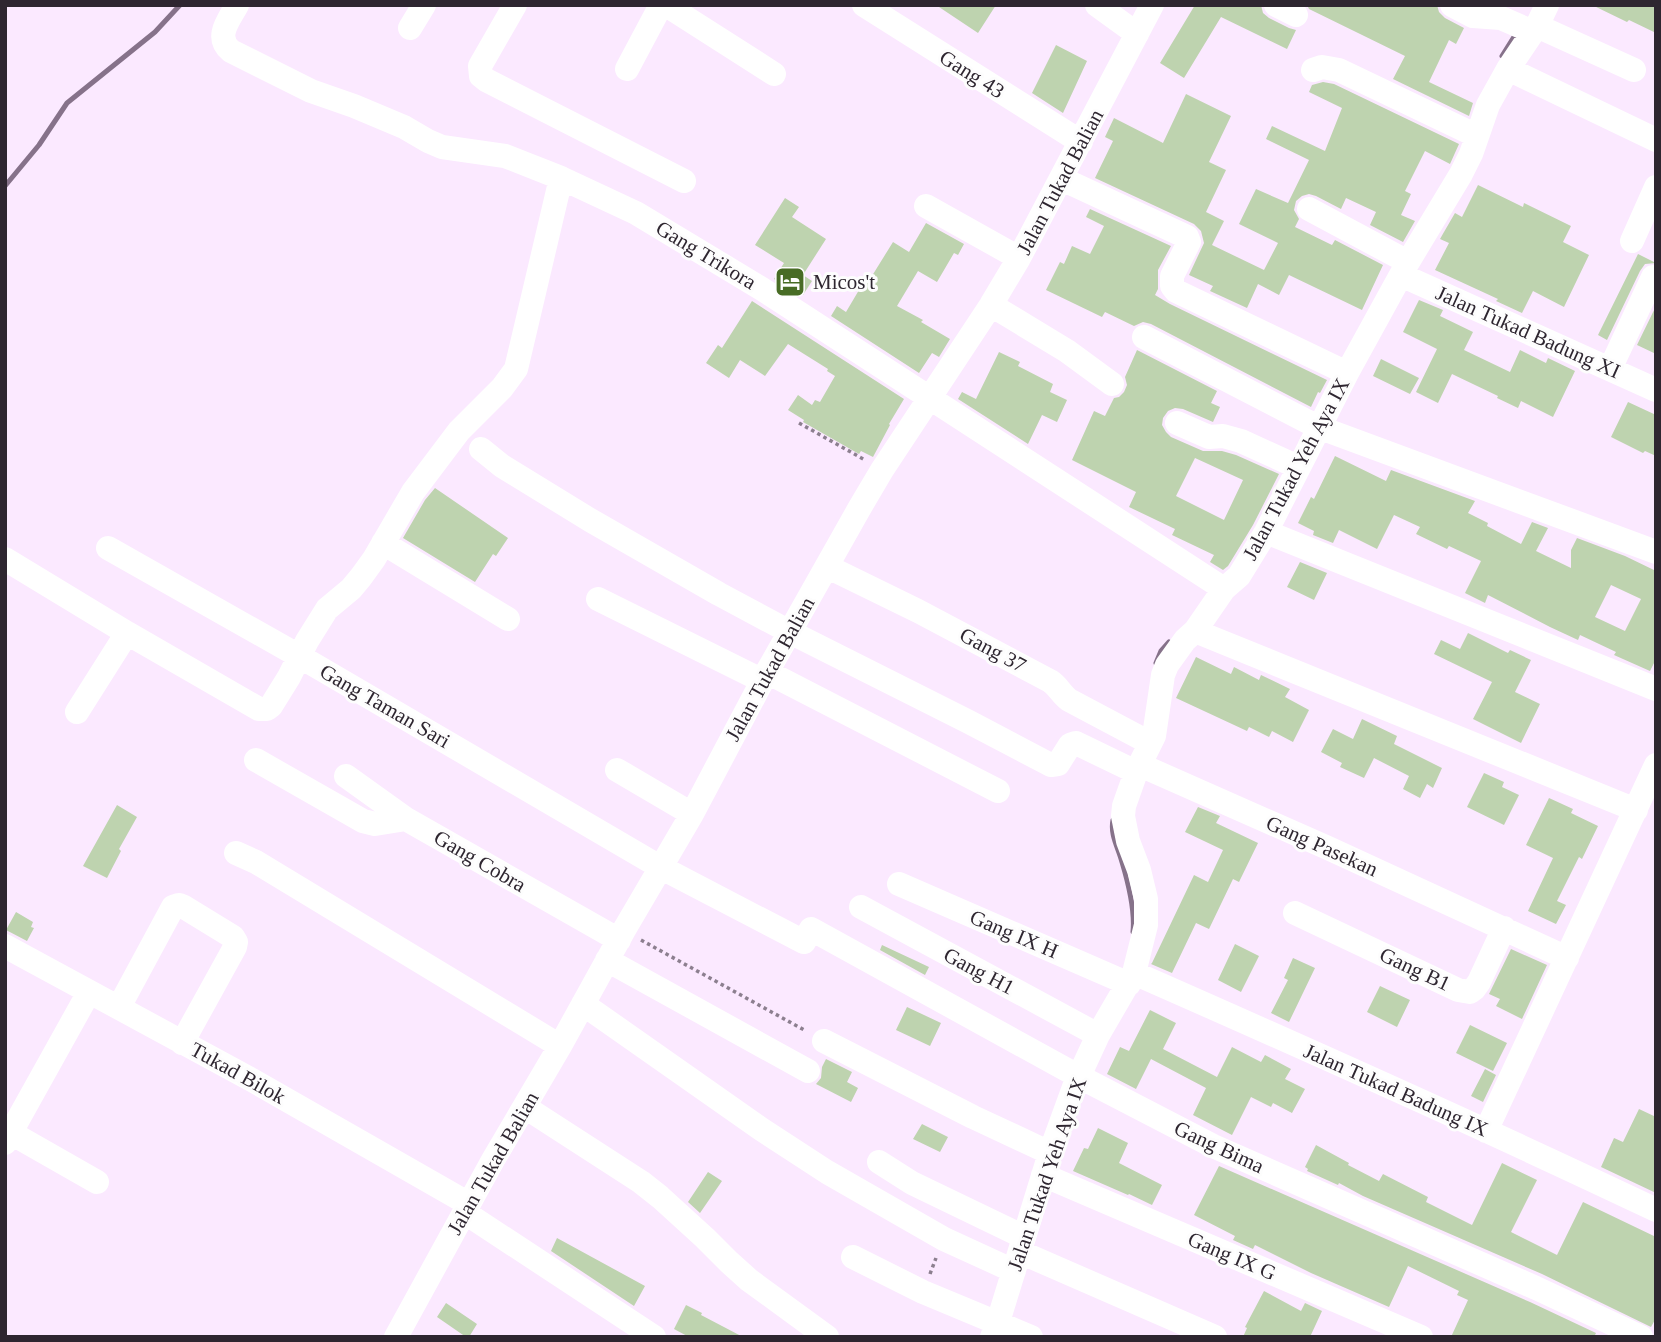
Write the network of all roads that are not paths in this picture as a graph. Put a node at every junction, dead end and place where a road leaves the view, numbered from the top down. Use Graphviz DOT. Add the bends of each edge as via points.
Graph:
graph roads {
  1 [pos="237,5"];
  2 [pos="424,5"];
  3 [pos="515,5"];
  4 [pos="664,5"];
  5 [pos="864,5"];
  6 [pos="1097,5"];
  7 [pos="1152,5"];
  8 [pos="1452,5"];
  9 [pos="1539,21"];
  10 [pos="410,28"];
  11 [pos="1137,34"];
  12 [pos="626,69"];
  13 [pos="1508,69"];
  14 [pos="1313,70"];
  15 [pos="1634,70"];
  16 [pos="774,74"];
  17 [pos="1477,136"];
  18 [pos="1656,140"];
  19 [pos="1081,142"];
  20 [pos="561,178"];
  21 [pos="1062,179"];
  22 [pos="684,181"];
  23 [pos="1656,187"];
  24 [pos="926,206"];
  25 [pos="1309,209"];
  26 [pos="1632,241"];
  27 [pos="1019,258"];
  28 [pos="1404,268"];
  29 [pos="1653,277"];
  30 [pos="991,305"];
  31 [pos="1144,337"];
  32 [pos="1611,369"];
  33 [pos="1347,373"];
  34 [pos="1112,384"];
  35 [pos="1656,390"];
  36 [pos="930,398"];
  37 [pos="1177,423"];
  38 [pos="1318,427"];
  39 [pos="481,449"];
  40 [pos="1298,467"];
  41 [pos="1266,532"];
  42 [pos="383,543"];
  43 [pos="108,548"];
  44 [pos="1656,552"];
  45 [pos="5,559"];
  46 [pos="828,566"];
  47 [pos="1224,589"];
  48 [pos="598,599"];
  49 [pos="508,619"];
  50 [pos="1195,631"];
  51 [pos="789,632"];
  52 [pos="127,633"];
  53 [pos="299,656"];
  54 [pos="765,676"];
  55 [pos="1656,689"];
  56 [pos="77,712"];
  57 [pos="256,760"];
  58 [pos="1142,760"];
  59 [pos="1656,765"];
  60 [pos="617,770"];
  61 [pos="346,776"];
  62 [pos="998,791"];
  63 [pos="1636,810"];
  64 [pos="692,814"];
  65 [pos="406,819"];
  66 [pos="236,852"];
  67 [pos="660,867"];
  68 [pos="899,884"];
  69 [pos="861,907"];
  70 [pos="1295,914"];
  71 [pos="1504,928"];
  72 [pos="811,929"];
  73 [pos="617,944"];
  74 [pos="5,946"];
  75 [pos="1567,958"];
  76 [pos="1132,979"];
  77 [pos="89,992"];
  78 [pos="583,1004"];
  79 [pos="119,1007"];
  80 [pos="1098,1035"];
  81 [pos="824,1041"];
  82 [pos="182,1042"];
  83 [pos="560,1046"];
  84 [pos="808,1072"];
  85 [pos="1078,1076"];
  86 [pos="525,1107"];
  87 [pos="1486,1131"];
  88 [pos="8,1138"];
  89 [pos="880,1162"];
  90 [pos="1046,1164"];
  91 [pos="97,1182"];
  92 [pos="466,1208"];
  93 [pos="1656,1210"];
  94 [pos="1019,1253"];
  95 [pos="853,1257"];
  96 [pos="995,1330"];
  97 [pos="396,1337"];
  98 [pos="654,1337"];
  99 [pos="827,1337"];
  100 [pos="1031,1337"];
  101 [pos="1215,1337"];
  102 [pos="1421,1337"];
  103 [pos="1641,1337"];
  1 -- 20 [label="street, Gang Trikora" via="223,31 224,43 274,74 442,147 505,156"];
  2 -- 10 [label="street"];
  3 -- 22 [label="street" via="480,66 481,76"];
  4 -- 12 [label="street"];
  4 -- 16 [label="street"];
  5 -- 19 [label="street, Gang 43"];
  6 -- 11 [label="street"];
  7 -- 11 [label="street, Jalan Tukad Balian"];
  8 -- 9 [label="street" via="1473,16"];
  9 -- 13 [label="street, Jalan Tukad Yeh Aya IX"];
  9 -- 15 [label="street"];
  11 -- 19 [label="street, Jalan Tukad Balian"];
  13 -- 17 [label="street, Jalan Tukad Yeh Aya IX"];
  13 -- 18 [label="street"];
  14 -- 17 [label="street" via="1339,70"];
  17 -- 28 [label="street, Jalan Tukad Yeh Aya IX" via="1461,174"];
  19 -- 21 [label="street, Jalan Tukad Balian"];
  20 -- 36 [label="street, Gang Trikora" via="636,213"];
  20 -- 42 [label="street" via="516,369 459,431 413,492"];
  21 -- 27 [label="street, Jalan Tukad Balian"];
  21 -- 33 [label="street" via="1187,237 1189,242 1172,276 1176,291"];
  23 -- 26 [label="street"];
  24 -- 27 [label="street"];
  25 -- 28 [label="street, Jalan Tukad Badung XI"];
  27 -- 30 [label="street, Jalan Tukad Balian"];
  28 -- 32 [label="street, Jalan Tukad Badung XI"];
  28 -- 33 [label="street, Jalan Tukad Yeh Aya IX"];
  29 -- 32 [label="street"];
  30 -- 34 [label="street"];
  30 -- 36 [label="street, Jalan Tukad Balian"];
  31 -- 38 [label="street"];
  32 -- 35 [label="street, Jalan Tukad Badung XI"];
  33 -- 38 [label="street, Jalan Tukad Yeh Aya IX"];
  36 -- 46 [label="street, Jalan Tukad Balian" via="882,470"];
  36 -- 47 [label="street, Gang Trikora"];
  37 -- 40 [label="street" via="1209,437 1241,441"];
  38 -- 40 [label="street, Jalan Tukad Yeh Aya IX"];
  38 -- 44 [label="street"];
  39 -- 51 [label="street" via="610,532"];
  40 -- 41 [label="street, Jalan Tukad Yeh Aya IX"];
  41 -- 47 [label="street, Jalan Tukad Yeh Aya IX" via="1239,576"];
  41 -- 55 [label="street"];
  42 -- 49 [label="street"];
  42 -- 53 [label="street" via="351,589 327,608"];
  43 -- 53 [label="street, Gang Taman Sari"];
  45 -- 52 [label="street"];
  46 -- 51 [label="street, Jalan Tukad Balian"];
  46 -- 58 [label="street, Gang 37" via="1050,681"];
  47 -- 50 [label="street, Jalan Tukad Yeh Aya IX"];
  48 -- 54 [label="street"];
  50 -- 58 [label="street, Jalan Tukad Yeh Aya IX" via="1175,652 1163,675 1154,736"];
  50 -- 63 [label="street"];
  51 -- 54 [label="street, Jalan Tukad Balian"];
  51 -- 58 [label="street" via="1051,765 1060,762 1075,743"];
  52 -- 53 [label="street" via="259,709 271,706"];
  52 -- 56 [label="street"];
  53 -- 67 [label="street, Gang Taman Sari"];
  54 -- 62 [label="street"];
  54 -- 64 [label="street, Jalan Tukad Balian"];
  57 -- 65 [label="street" via="363,821 375,824"];
  58 -- 71 [label="street, Gang Pasekan"];
  58 -- 76 [label="street, Jalan Tukad Yeh Aya IX" via="1123,816 1146,898 1146,925"];
  59 -- 63 [label="street"];
  60 -- 64 [label="street"];
  61 -- 65 [label="street, Gang Cobra"];
  63 -- 75 [label="street"];
  64 -- 67 [label="street, Jalan Tukad Balian"];
  65 -- 73 [label="street, Gang Cobra"];
  66 -- 83 [label="street"];
  67 -- 72 [label="street, Gang Taman Sari" via="804,942"];
  67 -- 73 [label="street, Jalan Tukad Balian"];
  68 -- 76 [label="street, Gang IX H"];
  69 -- 80 [label="street, Gang H1"];
  70 -- 71 [label="street, Gang B1" via="1470,992"];
  71 -- 75 [label="street, Gang Pasekan"];
  72 -- 85 [label="street, Gang Bima"];
  73 -- 78 [label="street, Jalan Tukad Balian"];
  73 -- 84 [label="street, Gang Cobra"];
  74 -- 77 [label="street, Tukad Bilok"];
  75 -- 87 [label="street"];
  76 -- 80 [label="street, Jalan Tukad Yeh Aya IX"];
  76 -- 87 [label="street, Jalan Tukad Badung IX" via="1310,1050"];
  77 -- 79 [label="street, Tukad Bilok"];
  77 -- 88 [label="street"];
  78 -- 83 [label="street, Jalan Tukad Balian"];
  78 -- 94 [label="street" via="794,1151 944,1239"];
  79 -- 82 [label="street, Tukad Bilok"];
  79 -- 82 [label="street" via="173,907 184,907 236,942"];
  80 -- 85 [label="street, Jalan Tukad Yeh Aya IX"];
  81 -- 90 [label="street, Gang IX G" via="973,1117"];
  82 -- 92 [label="street, Tukad Bilok" via="358,1139"];
  83 -- 86 [label="street, Jalan Tukad Balian"];
  85 -- 90 [label="street, Jalan Tukad Yeh Aya IX"];
  85 -- 103 [label="street, Gang Bima" via="1213,1146"];
  86 -- 92 [label="street, Jalan Tukad Balian"];
  86 -- 99 [label="street" via="660,1197 739,1271"];
  87 -- 93 [label="street, Jalan Tukad Badung IX"];
  88 -- 91 [label="street"];
  89 -- 94 [label="street"];
  90 -- 94 [label="street, Jalan Tukad Yeh Aya IX"];
  90 -- 102 [label="street, Gang IX G"];
  92 -- 97 [label="street, Jalan Tukad Balian"];
  92 -- 98 [label="street, Tukad Bilok"];
  94 -- 96 [label="street, Jalan Tukad Yeh Aya IX"];
  94 -- 101 [label="street"];
  95 -- 96 [label="street"];
  96 -- 100 [label="street"];
}
